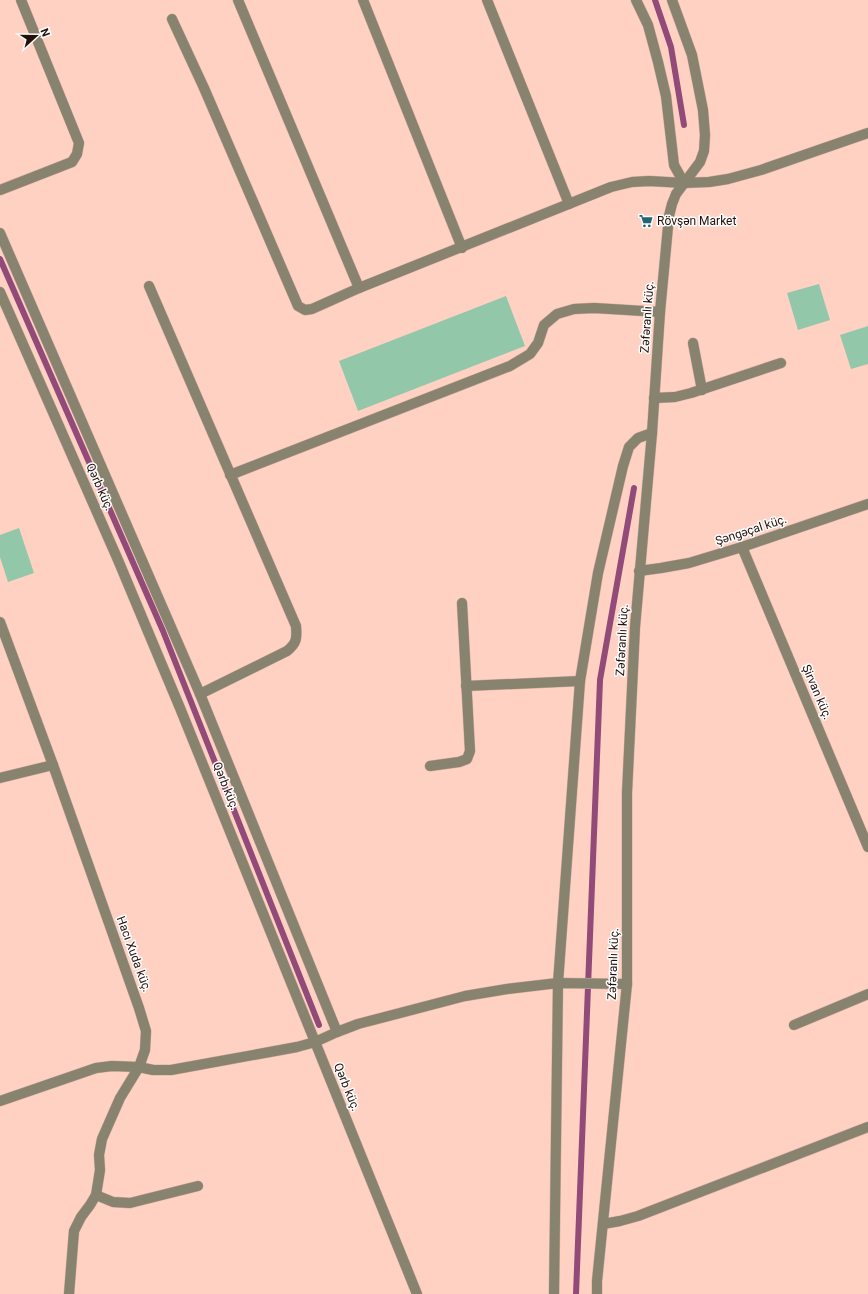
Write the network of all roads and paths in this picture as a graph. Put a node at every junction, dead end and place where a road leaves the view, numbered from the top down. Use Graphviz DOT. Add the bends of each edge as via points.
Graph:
graph roads {
  1 [pos="22,0"];
  2 [pos="238,0"];
  3 [pos="363,0"];
  4 [pos="488,0"];
  5 [pos="636,0"];
  6 [pos="672,0"];
  7 [pos="172,19"];
  8 [pos="868,133"];
  9 [pos="684,183"];
  10 [pos="0,190"];
  11 [pos="569,204"];
  12 [pos="0,233"];
  13 [pos="462,248"];
  14 [pos="149,286"];
  15 [pos="360,288"];
  16 [pos="0,292"];
  17 [pos="660,312"];
  18 [pos="693,343"];
  19 [pos="781,363"];
  20 [pos="702,390"];
  21 [pos="654,398"];
  22 [pos="652,433"];
  23 [pos="230,475"];
  24 [pos="868,505"];
  25 [pos="742,547"];
  26 [pos="640,571"];
  27 [pos="462,604"];
  28 [pos="0,622"];
  29 [pos="580,681"];
  30 [pos="466,686"];
  31 [pos="200,694"];
  32 [pos="53,765"];
  33 [pos="430,766"];
  34 [pos="0,778"];
  35 [pos="868,847"];
  36 [pos="558,984"];
  37 [pos="627,984"];
  38 [pos="868,994"];
  39 [pos="794,1024"];
  40 [pos="337,1032"];
  41 [pos="314,1042"];
  42 [pos="139,1067"];
  43 [pos="0,1101"];
  44 [pos="868,1127"];
  45 [pos="198,1186"];
  46 [pos="96,1195"];
  47 [pos="603,1224"];
  48 [pos="70,1294"];
  49 [pos="417,1294"];
  50 [pos="554,1294"];
  51 [pos="597,1294"];
  1 -- 10 [label="street" via="79,143 72,162"];
  2 -- 15 [label="street"];
  3 -- 13 [label="street"];
  4 -- 11 [label="street"];
  5 -- 9 [label="street" via="648,25 658,62 666,96 674,164"];
  6 -- 9 [label="street, Zəfəranlı küç." via="692,55 702,102 705,135 700,162"];
  7 -- 15 [label="street" via="298,306 305,310 312,309"];
  8 -- 9 [label="street" via="728,179"];
  9 -- 11 [label="street" via="649,180 632,182 611,187"];
  9 -- 17 [label="street, Zəfəranlı küç." via="676,194 669,216"];
  11 -- 13 [label="street"];
  12 -- 31 [label="street, Qərb küç."];
  13 -- 15 [label="street"];
  14 -- 23 [label="street"];
  16 -- 41 [label="street, Qərb küç." via="178,700"];
  17 -- 21 [label="street, Zəfəranlı küç."];
  17 -- 23 [label="street" via="574,308 558,314 544,325 538,343 530,354 510,366"];
  18 -- 20 [label="street"];
  19 -- 20 [label="street"];
  20 -- 21 [label="street" via="675,397"];
  21 -- 22 [label="street, Zəfəranlı küç."];
  22 -- 26 [label="street, Zəfəranlı küç."];
  22 -- 29 [label="street" via="638,438 629,447 623,466 598,573"];
  23 -- 31 [label="street" via="296,626 297,637 294,645 287,651"];
  24 -- 25 [label="street, Şəngəçal küç."];
  25 -- 26 [label="street, Şəngəçal küç." via="689,563"];
  25 -- 35 [label="street, Şirvan küç."];
  26 -- 37 [label="street, Zəfəranlı küç." via="627,792"];
  27 -- 30 [label="street"];
  28 -- 32 [label="street, Hacı Xuda küç."];
  29 -- 30 [label="street"];
  29 -- 36 [label="street"];
  30 -- 33 [label="street" via="470,751 468,759"];
  31 -- 40 [label="street, Qərb küç."];
  32 -- 34 [label="street"];
  32 -- 42 [label="street, Hacı Xuda küç." via="140,1008 146,1031 145,1050"];
  36 -- 37 [label="street"];
  36 -- 40 [label="street" via="466,996 358,1024"];
  36 -- 50 [label="street"];
  37 -- 47 [label="street, Zəfəranlı küç."];
  38 -- 39 [label="street"];
  40 -- 41 [label="street"];
  41 -- 42 [label="street" via="171,1070"];
  41 -- 49 [label="street, Qərb küç."];
  42 -- 43 [label="street" via="96,1068"];
  42 -- 46 [label="street, Hacı Xuda küç." via="120,1098 102,1139"];
  44 -- 47 [label="street" via="638,1216"];
  45 -- 46 [label="street" via="130,1203 113,1202"];
  46 -- 48 [label="street, Hacı Xuda küç." via="74,1231"];
  47 -- 51 [label="street, Zəfəranlı küç."];
}
